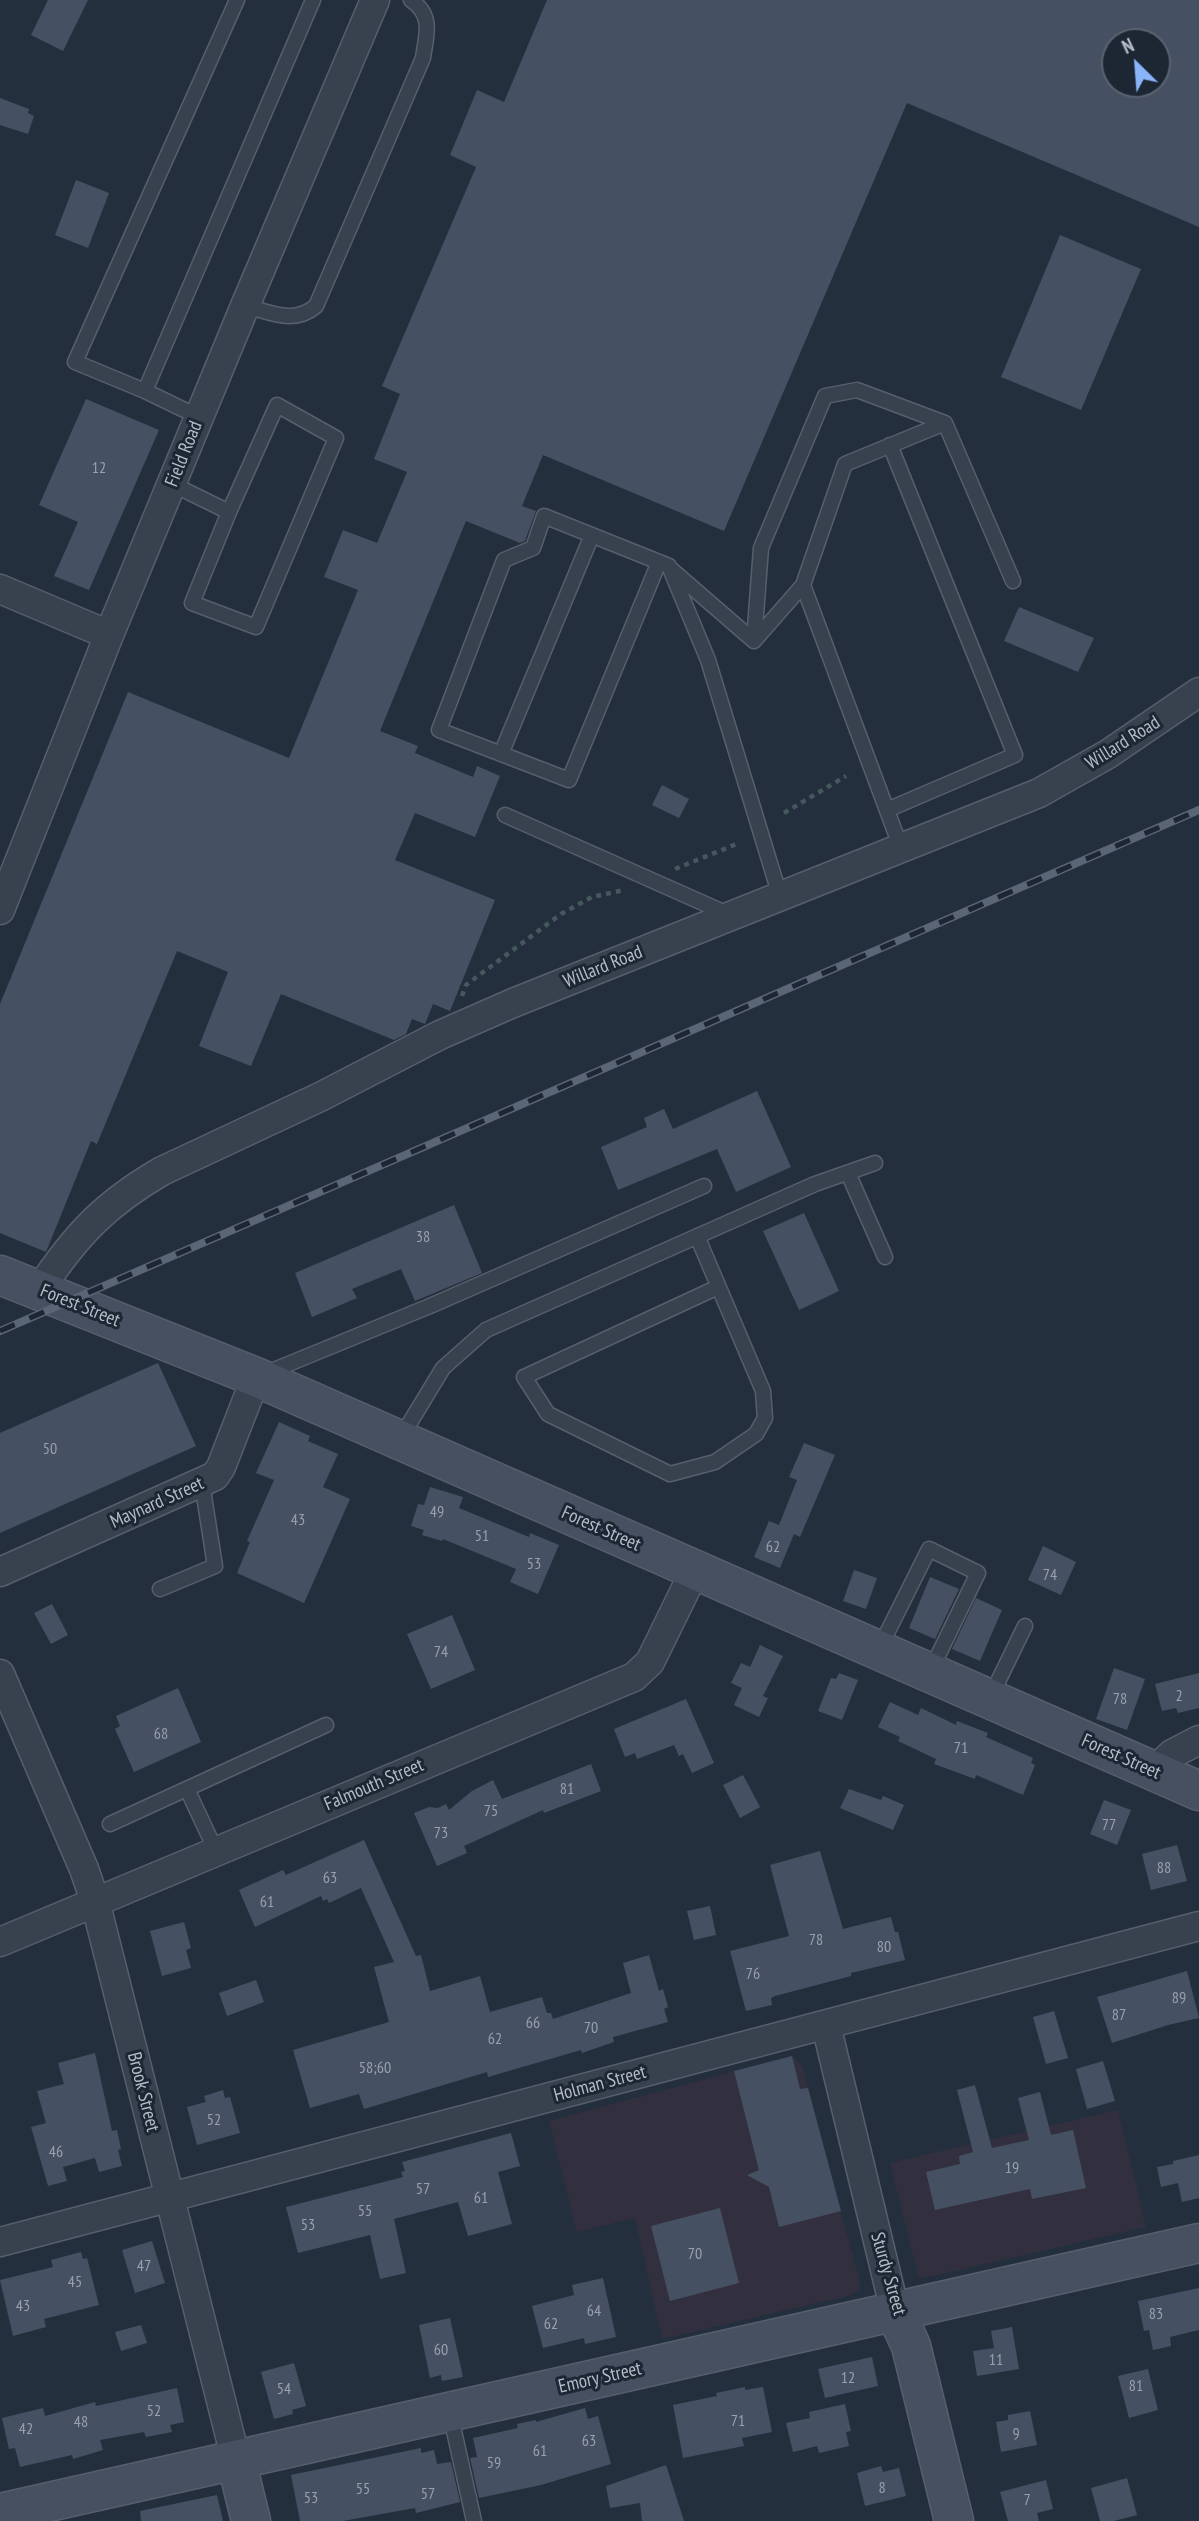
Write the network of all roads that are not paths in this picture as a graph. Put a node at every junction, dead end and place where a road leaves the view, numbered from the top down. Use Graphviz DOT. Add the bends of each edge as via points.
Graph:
graph roads {
  1 [pos="237,0"];
  2 [pos="313,0"];
  3 [pos="375,0"];
  4 [pos="411,0"];
  5 [pos="245,306"];
  6 [pos="145,391"];
  7 [pos="199,417"];
  8 [pos="945,424"];
  9 [pos="890,445"];
  10 [pos="172,484"];
  11 [pos="229,512"];
  12 [pos="593,535"];
  13 [pos="664,564"];
  14 [pos="1013,581"];
  15 [pos="803,585"];
  16 [pos="0,589"];
  17 [pos="109,635"];
  18 [pos="754,640"];
  19 [pos="1199,692"];
  20 [pos="501,754"];
  21 [pos="887,810"];
  22 [pos="505,815"];
  23 [pos="901,848"];
  24 [pos="780,896"];
  25 [pos="1,905"];
  26 [pos="732,916"];
  27 [pos="875,1163"];
  28 [pos="848,1173"];
  29 [pos="704,1185"];
  30 [pos="697,1236"];
  31 [pos="885,1257"];
  32 [pos="0,1275"];
  33 [pos="718,1287"];
  34 [pos="40,1289"];
  35 [pos="256,1377"];
  36 [pos="399,1440"];
  37 [pos="202,1483"];
  38 [pos="695,1570"];
  39 [pos="0,1572"];
  40 [pos="160,1588"];
  41 [pos="1025,1626"];
  42 [pos="878,1651"];
  43 [pos="929,1673"];
  44 [pos="0,1674"];
  45 [pos="990,1700"];
  46 [pos="326,1725"];
  47 [pos="1199,1740"];
  48 [pos="1154,1771"];
  49 [pos="187,1789"];
  50 [pos="1199,1791"];
  51 [pos="110,1824"];
  52 [pos="216,1851"];
  53 [pos="95,1901"];
  54 [pos="1199,1926"];
  55 [pos="0,1942"];
  56 [pos="826,2025"];
  57 [pos="169,2197"];
  58 [pos="0,2242"];
  59 [pos="1199,2243"];
  60 [pos="895,2311"];
  61 [pos="450,2412"];
  62 [pos="236,2460"];
  63 [pos="0,2514"];
  64 [pos="251,2521"];
  65 [pos="474,2521"];
  66 [pos="954,2521"];
  1 -- 6 [label="lane" via="75,362"];
  2 -- 6 [label="lane"];
  3 -- 5 [label="street, Field Road"];
  4 -- 5 [label="lane" via="421,6 428,23 422,58 316,306 294,318"];
  5 -- 7 [label="street, Field Road"];
  6 -- 7 [label="lane"];
  7 -- 10 [label="street, Field Road"];
  8 -- 9 [label="lane"];
  8 -- 14 [label="lane"];
  8 -- 18 [label="lane" via="857,390 825,396 761,548"];
  9 -- 15 [label="lane" via="845,464"];
  9 -- 21 [label="lane" via="1015,755"];
  10 -- 11 [label="lane"];
  10 -- 17 [label="street, Field Road"];
  11 -- 11 [label="lane" via="277,405 336,438 256,627 192,603"];
  12 -- 13 [label="lane"];
  12 -- 20 [label="lane"];
  12 -- 20 [label="lane" via="544,516 533,548 504,560 439,730"];
  13 -- 18 [label="lane"];
  13 -- 20 [label="lane" via="569,780"];
  13 -- 24 [label="lane" via="708,660"];
  15 -- 18 [label="lane"];
  15 -- 21 [label="lane"];
  16 -- 17 [label="street"];
  17 -- 25 [label="street, Field Road"];
  19 -- 23 [label="street, Willard Road" via="1108,754 1039,793"];
  21 -- 23 [label="lane"];
  22 -- 26 [label="lane"];
  23 -- 24 [label="street, Willard Road"];
  24 -- 26 [label="street, Willard Road"];
  26 -- 34 [label="street, Willard Road" via="452,1030 162,1171 93,1220"];
  27 -- 28 [label="lane"];
  28 -- 30 [label="lane"];
  28 -- 31 [label="lane"];
  29 -- 35 [label="lane" via="430,1307"];
  30 -- 33 [label="lane"];
  30 -- 36 [label="lane" via="486,1330 443,1368"];
  32 -- 34 [label="main road, Forest Street"];
  33 -- 33 [label="lane" via="524,1377 548,1414 670,1474 715,1462 756,1434 765,1418 763,1391"];
  34 -- 35 [label="main road, Forest Street"];
  35 -- 36 [label="main road, Forest Street"];
  35 -- 37 [label="street, Maynard Street" via="221,1467"];
  36 -- 38 [label="main road, Forest Street"];
  37 -- 39 [label="street, Maynard Street"];
  37 -- 40 [label="lane" via="215,1566"];
  38 -- 42 [label="main road, Forest Street"];
  38 -- 52 [label="street, Falmouth Street" via="650,1662 634,1677"];
  41 -- 45 [label="lane"];
  42 -- 43 [label="main road, Forest Street"];
  42 -- 43 [label="lane" via="929,1549 978,1573"];
  43 -- 45 [label="main road, Forest Street"];
  44 -- 53 [label="street, Brook Street"];
  45 -- 48 [label="main road, Forest Street"];
  46 -- 49 [label="lane"];
  47 -- 48 [label="street" via="1172,1754"];
  48 -- 50 [label="main road, Forest Street"];
  49 -- 51 [label="lane"];
  49 -- 52 [label="lane"];
  52 -- 53 [label="street, Falmouth Street"];
  53 -- 55 [label="street, Falmouth Street"];
  53 -- 57 [label="street, Brook Street"];
  54 -- 56 [label="street, Holman Street"];
  56 -- 57 [label="street, Holman Street"];
  56 -- 60 [label="street, Sturdy Street"];
  57 -- 58 [label="street, Holman Street"];
  57 -- 62 [label="street, Brook Street"];
  59 -- 60 [label="main road, Emory Street"];
  60 -- 61 [label="main road, Emory Street"];
  60 -- 66 [label="main road, Sturdy Street" via="911,2346"];
  61 -- 62 [label="main road, Emory Street"];
  61 -- 65 [label="lane"];
  62 -- 63 [label="main road, Emory Street"];
  62 -- 64 [label="main road, Brook Street"];
}
